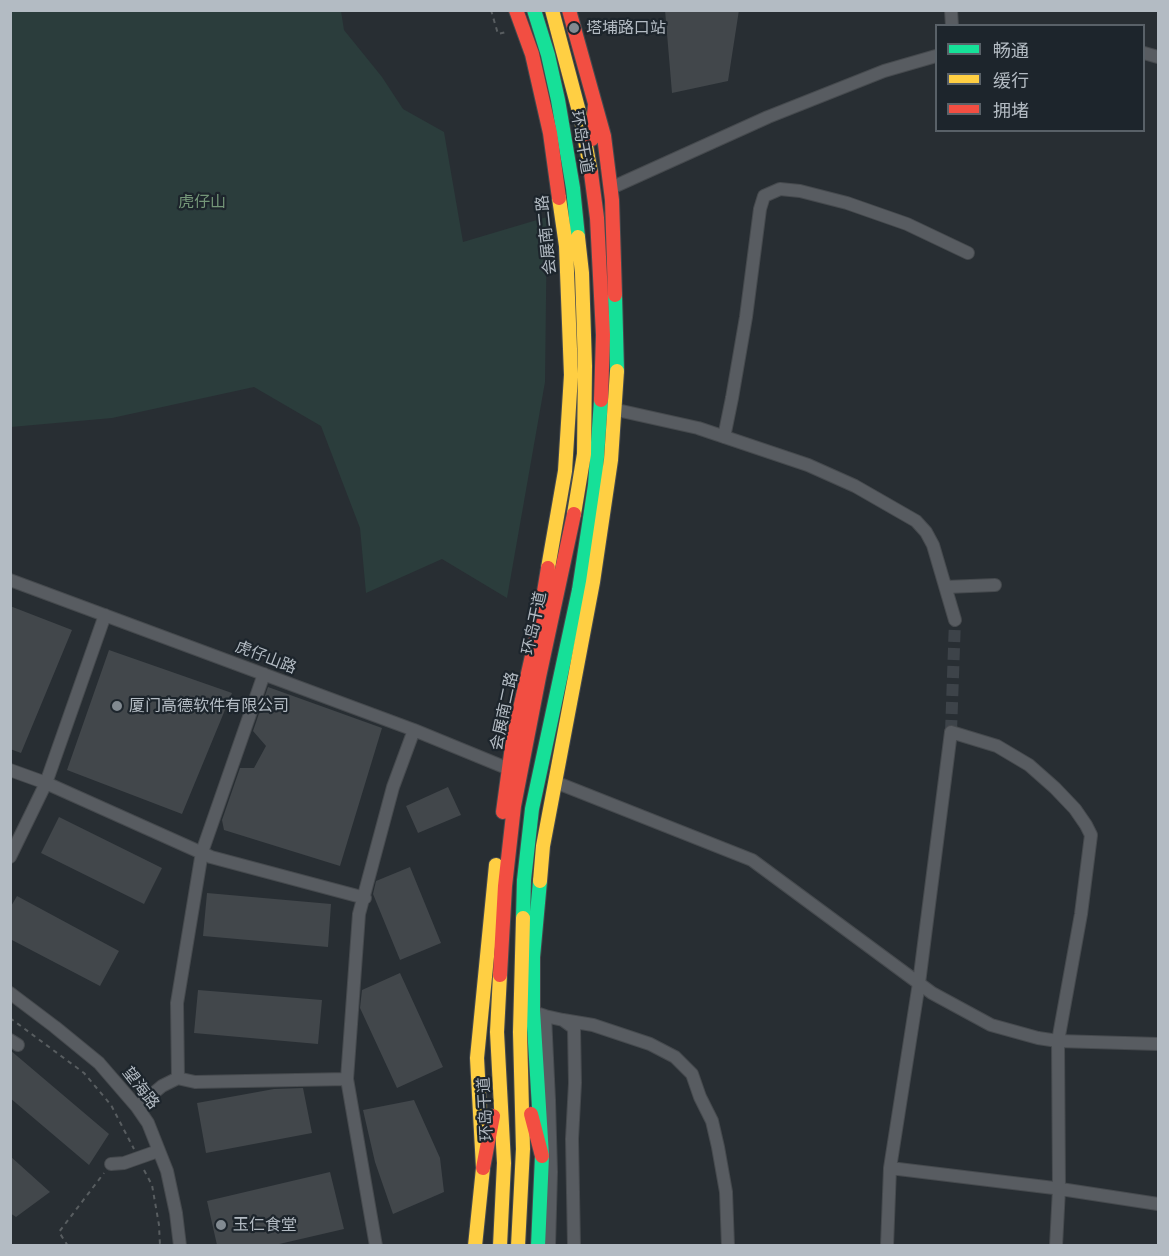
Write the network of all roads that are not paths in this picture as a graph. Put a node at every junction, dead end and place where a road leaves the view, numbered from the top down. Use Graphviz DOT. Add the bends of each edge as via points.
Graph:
graph roads {
  1 [pos="516,10"];
  2 [pos="534,10"];
  3 [pos="552,10"];
  4 [pos="569,10"];
  5 [pos="935,56"];
  6 [pos="596,104"];
  7 [pos="590,165"];
  8 [pos="611,188"];
  9 [pos="968,253"];
  10 [pos="608,408"];
  11 [pos="724,437"];
  12 [pos="10,580"];
  13 [pos="995,585"];
  14 [pos="946,587"];
  15 [pos="105,615"];
  16 [pos="956,620"];
  17 [pos="264,674"];
  18 [pos="414,730"];
  19 [pos="509,769"];
  20 [pos="10,770"];
  21 [pos="555,782"];
  22 [pos="46,783"];
  23 [pos="202,852"];
  24 [pos="10,857"];
  25 [pos="365,898"];
  26 [pos="919,982"];
  27 [pos="11,996"];
  28 [pos="539,1013"];
  29 [pos="563,1020"];
  30 [pos="1058,1041"];
  31 [pos="1158,1044"];
  32 [pos="521,1075"];
  33 [pos="177,1078"];
  34 [pos="347,1079"];
  35 [pos="499,1079"];
  36 [pos="137,1107"];
  37 [pos="158,1150"];
  38 [pos="542,1156"];
  39 [pos="111,1164"];
  40 [pos="483,1168"];
  41 [pos="890,1168"];
  42 [pos="1059,1189"];
  43 [pos="1158,1204"];
  44 [pos="180,1245"];
  45 [pos="376,1245"];
  46 [pos="475,1245"];
  47 [pos="500,1245"];
  48 [pos="518,1245"];
  49 [pos="538,1245"];
  50 [pos="549,1245"];
  51 [pos="574,1245"];
  52 [pos="728,1245"];
  53 [pos="887,1245"];
  54 [pos="1056,1245"];
  1 -- 19 [label="main road, 会展南二路" via="532,54 550,133 566,246 571,375 565,471"];
  2 -- 35 [label="main road, 环岛干道" via="558,100 573,188 582,273 584,454 514,806 499,987"];
  3 -- 7 [label="main road, 环岛干道"];
  4 -- 6 [label="main road"];
  5 -- 8 [label="street" via="885,71 768,117"];
  6 -- 7 [label="main road"];
  6 -- 8 [label="main road"];
  7 -- 10 [label="main road, 环岛干道" via="597,218"];
  8 -- 10 [label="main road" via="617,371"];
  9 -- 11 [label="street" via="907,224 848,203 780,189 764,196"];
  10 -- 11 [label="street"];
  10 -- 21 [label="main road" via="611,460 593,582"];
  10 -- 32 [label="main road, 环岛干道" via="579,590 532,811 524,880"];
  11 -- 14 [label="street" via="808,465 916,521 933,545"];
  12 -- 15 [label="street, 虎仔山路"];
  13 -- 14 [label="street"];
  14 -- 16 [label="street"];
  15 -- 17 [label="street, 虎仔山路"];
  15 -- 22 [label="street"];
  17 -- 18 [label="street, 虎仔山路"];
  17 -- 23 [label="street"];
  18 -- 19 [label="street, 虎仔山路"];
  18 -- 25 [label="street" via="393,787"];
  19 -- 40 [label="main road, 会展南二路" via="477,1058"];
  20 -- 22 [label="street"];
  21 -- 26 [label="street" via="752,860"];
  21 -- 28 [label="main road" via="543,846 533,957"];
  22 -- 23 [label="street"];
  22 -- 24 [label="street"];
  23 -- 25 [label="street"];
  23 -- 33 [label="street" via="177,1003"];
  25 -- 34 [label="street" via="359,914"];
  26 -- 30 [label="street" via="991,1024"];
  26 -- 30 [label="street" via="951,732 997,746 1029,765 1075,809 1091,835"];
  26 -- 41 [label="street"];
  27 -- 36 [label="street, 望海路" via="99,1063"];
  28 -- 29 [label="street"];
  28 -- 38 [label="main road"];
  28 -- 50 [label="street" via="551,1172"];
  29 -- 51 [label="street" via="574,1028"];
  29 -- 52 [label="street" via="593,1025 650,1044 675,1057 692,1074 712,1121 718,1148 726,1192"];
  30 -- 31 [label="street"];
  30 -- 42 [label="street"];
  32 -- 38 [label="main road"];
  32 -- 48 [label="main road, 环岛干道" via="523,1149"];
  33 -- 34 [label="street" via="195,1082"];
  33 -- 36 [label="street"];
  34 -- 45 [label="street"];
  35 -- 40 [label="main road"];
  35 -- 47 [label="main road, 环岛干道" via="504,1163"];
  36 -- 37 [label="street, 望海路"];
  37 -- 39 [label="street"];
  37 -- 44 [label="street, 望海路" via="177,1213"];
  38 -- 49 [label="main road"];
  40 -- 46 [label="main road, 会展南二路"];
  41 -- 42 [label="street"];
  41 -- 53 [label="street"];
  42 -- 43 [label="street"];
  42 -- 54 [label="street"];
}
